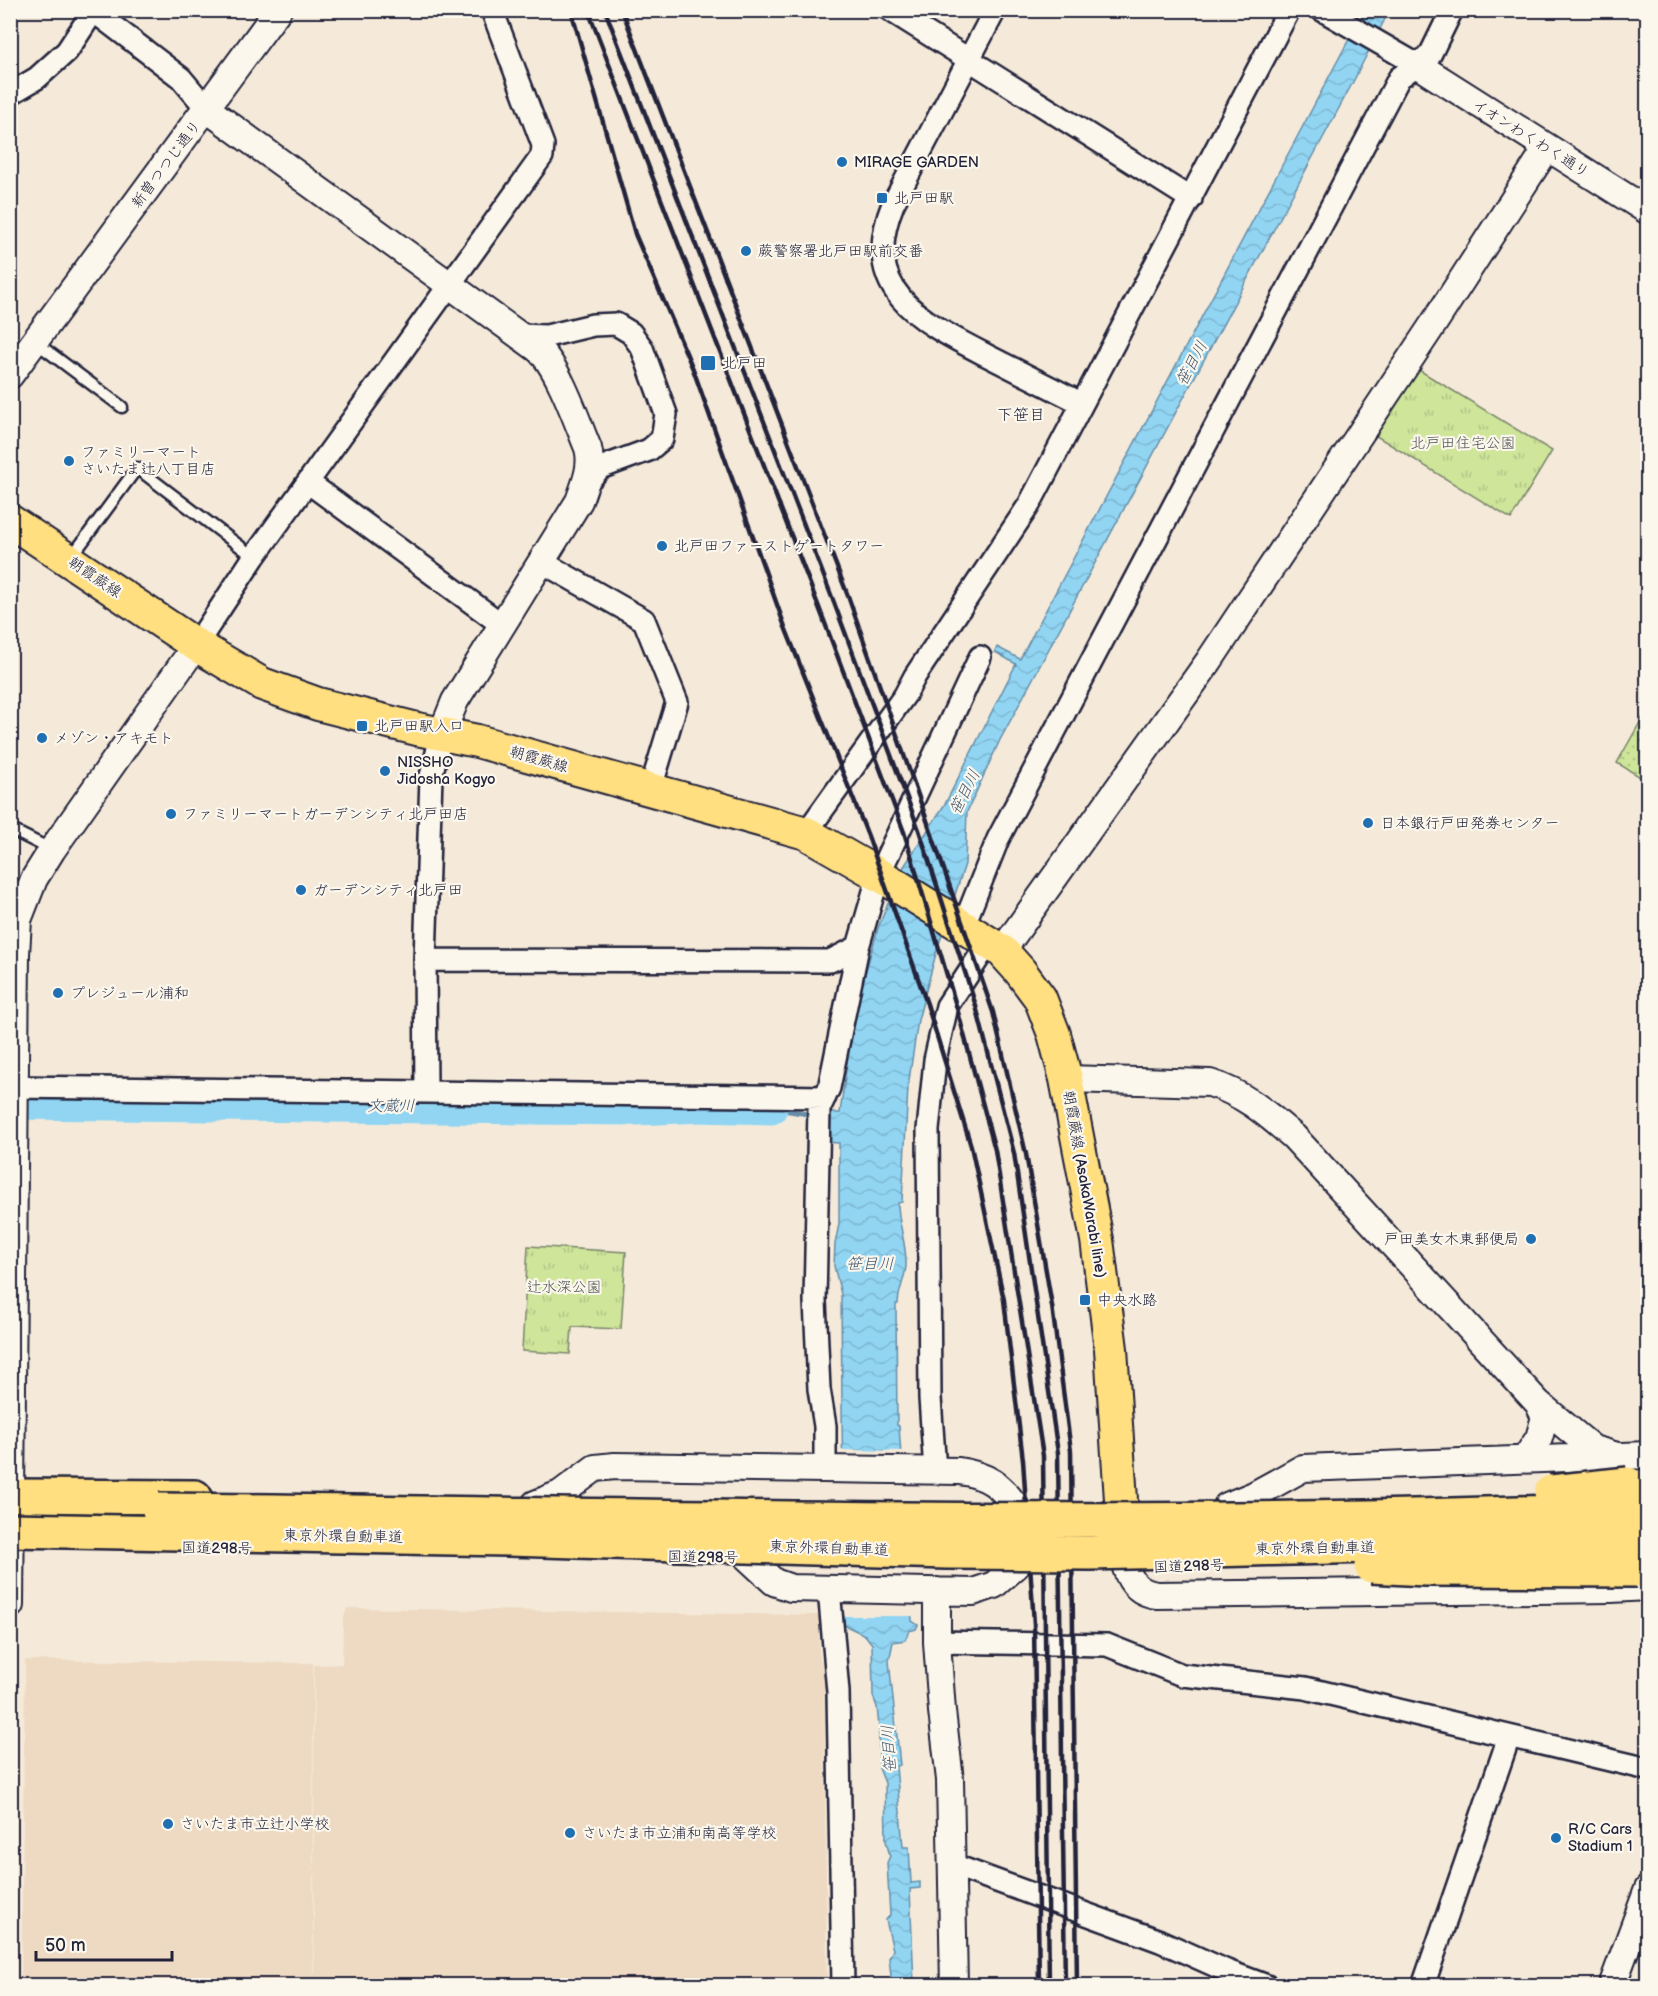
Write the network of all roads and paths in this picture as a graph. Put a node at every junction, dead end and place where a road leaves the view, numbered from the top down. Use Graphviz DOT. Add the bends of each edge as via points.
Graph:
graph roads {
  1 [pos="278,10"];
  2 [pos="492,10"];
  3 [pos="890,10"];
  4 [pos="995,10"];
  5 [pos="1289,10"];
  6 [pos="1452,10"];
  7 [pos="93,11"];
  8 [pos="1325,12"];
  9 [pos="1409,60"];
  10 [pos="968,61"];
  11 [pos="10,94"];
  12 [pos="207,109"];
  13 [pos="1547,148"];
  14 [pos="1191,199"];
  15 [pos="1647,211"];
  16 [pos="449,285"];
  17 [pos="569,332"];
  18 [pos="518,335"];
  19 [pos="34,341"];
  20 [pos="10,375"];
  21 [pos="558,379"];
  22 [pos="1081,403"];
  23 [pos="122,407"];
  24 [pos="309,483"];
  25 [pos="584,486"];
  26 [pos="10,521"];
  27 [pos="254,557"];
  28 [pos="69,560"];
  29 [pos="542,562"];
  30 [pos="501,624"];
  31 [pos="196,645"];
  32 [pos="980,657"];
  33 [pos="442,733"];
  34 [pos="650,791"];
  35 [pos="10,829"];
  36 [pos="806,833"];
  37 [pos="52,850"];
  38 [pos="883,877"];
  39 [pos="976,935"];
  40 [pos="858,947"];
  41 [pos="425,960"];
  42 [pos="1066,1079"];
  43 [pos="426,1092"];
  44 [pos="14,1095"];
  45 [pos="825,1097"];
  46 [pos="12,1323"];
  47 [pos="1538,1403"];
  48 [pos="1647,1455"];
  49 [pos="1525,1459"];
  50 [pos="829,1469"];
  51 [pos="927,1471"];
  52 [pos="1635,1486"];
  53 [pos="11,1500"];
  54 [pos="535,1504"];
  55 [pos="1227,1506"];
  56 [pos="1017,1509"];
  57 [pos="1121,1509"];
  58 [pos="1647,1539"];
  59 [pos="11,1540"];
  60 [pos="1091,1553"];
  61 [pos="1126,1568"];
  62 [pos="1643,1574"];
  63 [pos="834,1579"];
  64 [pos="925,1581"];
  65 [pos="10,1605"];
  66 [pos="937,1642"];
  67 [pos="1509,1737"];
  68 [pos="1647,1769"];
  69 [pos="953,1865"];
  70 [pos="1647,1889"];
  71 [pos="1225,1978"];
  72 [pos="843,1986"];
  73 [pos="954,1986"];
  74 [pos="1267,1986"];
  75 [pos="1423,1986"];
  76 [pos="1612,1986"];
  1 -- 12 [label="street, 新曽つつじ通り"];
  2 -- 16 [label="street" via="544,153"];
  3 -- 10 [label="street"];
  4 -- 10 [label="street"];
  5 -- 14 [label="street"];
  6 -- 9 [label="street" via="1430,56"];
  7 -- 11 [label="street" via="67,51 37,78"];
  7 -- 12 [label="street" via="181,78"];
  8 -- 9 [label="street"];
  9 -- 13 [label="street, イオンわくわく通り"];
  9 -- 39 [label="street" via="998,839"];
  10 -- 14 [label="street"];
  10 -- 22 [label="street" via="887,219 882,253 885,268 893,288 927,323"];
  12 -- 16 [label="street"];
  12 -- 19 [label="street, 新曽つつじ通り"];
  13 -- 15 [label="street, イオンわくわく通り"];
  13 -- 39 [label="street" via="1209,661"];
  14 -- 22 [label="street"];
  16 -- 18 [label="street"];
  16 -- 24 [label="street"];
  17 -- 18 [label="street"];
  17 -- 21 [label="street" via="560,339 556,353"];
  17 -- 25 [label="street" via="616,324 631,333 642,348 666,414 662,438 656,445 600,468"];
  18 -- 21 [label="street" via="545,355"];
  19 -- 20 [label="street, 新曽つつじ通り"];
  19 -- 23 [label="lane"];
  21 -- 25 [label="street" via="590,457"];
  22 -- 36 [label="street" via="1029,505 905,695"];
  24 -- 27 [label="street"];
  24 -- 30 [label="street"];
  25 -- 29 [label="street"];
  26 -- 28 [label="main road, 朝霞蕨線"];
  27 -- 28 [label="lane" via="138,468"];
  27 -- 31 [label="street"];
  28 -- 31 [label="main road, 朝霞蕨線"];
  29 -- 30 [label="street"];
  29 -- 34 [label="street" via="644,620 677,702"];
  30 -- 33 [label="street" via="455,701"];
  31 -- 33 [label="main road, 朝霞蕨線" via="284,693"];
  31 -- 37 [label="street"];
  32 -- 38 [label="street"];
  33 -- 34 [label="main road, 朝霞蕨線"];
  33 -- 41 [label="street" via="431,777"];
  34 -- 36 [label="main road, 朝霞蕨線"];
  35 -- 37 [label="lane"];
  36 -- 38 [label="main road, 朝霞蕨線"];
  37 -- 44 [label="street" via="34,879 18,920"];
  38 -- 39 [label="main road, 朝霞蕨線 (AsakaWarabi line)"];
  38 -- 40 [label="street"];
  39 -- 42 [label="main road, 朝霞蕨線 (AsakaWarabi line)" via="1020,971 1040,998"];
  39 -- 51 [label="street" via="947,1006 935,1060 928,1130"];
  40 -- 41 [label="street" via="830,961"];
  40 -- 45 [label="street"];
  41 -- 43 [label="street"];
  42 -- 47 [label="street" via="1210,1083 1231,1089 1257,1105 1294,1137"];
  42 -- 57 [label="main road, 朝霞蕨線 (AsakaWarabi line)" via="1097,1240 1110,1338"];
  43 -- 44 [label="street"];
  43 -- 45 [label="street"];
  44 -- 46 [label="street"];
  45 -- 50 [label="street" via="819,1109 815,1301 819,1389"];
  46 -- 53 [label="street"];
  47 -- 49 [label="street" via="1545,1417 1539,1438"];
  47 -- 52 [label="street"];
  48 -- 52 [label="street"];
  49 -- 52 [label="street"];
  49 -- 55 [label="street" via="1303,1468"];
  50 -- 51 [label="street"];
  50 -- 54 [label="street" via="595,1468 560,1494"];
  51 -- 56 [label="street" via="976,1473 1008,1493"];
  52 -- 53 [label="highway, 東京外環自動車道, bridge" via="1275,1520 994,1521"];
  52 -- 55 [label="highway"];
  53 -- 54 [label="highway" via="287,1497"];
  53 -- 59 [label="street"];
  54 -- 56 [label="highway"];
  55 -- 57 [label="highway"];
  56 -- 57 [label="highway"];
  57 -- 61 [label="main road, 朝霞蕨線 (AsakaWarabi line)"];
  58 -- 60 [label="highway, 東京外環自動車道, bridge"];
  59 -- 60 [label="highway, 東京外環自動車道, bridge" via="508,1539"];
  59 -- 63 [label="highway, 国道298号" via="748,1558"];
  59 -- 65 [label="street"];
  60 -- 62 [label="highway, bridge" via="1425,1569"];
  61 -- 62 [label="highway, 国道298号"];
  61 -- 64 [label="highway, 国道298号" via="1016,1566"];
  63 -- 64 [label="highway, 国道298号"];
  63 -- 72 [label="street"];
  64 -- 66 [label="street"];
  66 -- 67 [label="street" via="1107,1645 1182,1676 1305,1688"];
  66 -- 69 [label="street" via="950,1780"];
  67 -- 68 [label="street"];
  67 -- 75 [label="street"];
  69 -- 71 [label="street" via="1160,1941"];
  69 -- 73 [label="street"];
  70 -- 76 [label="street"];
  71 -- 74 [label="street"];
}
